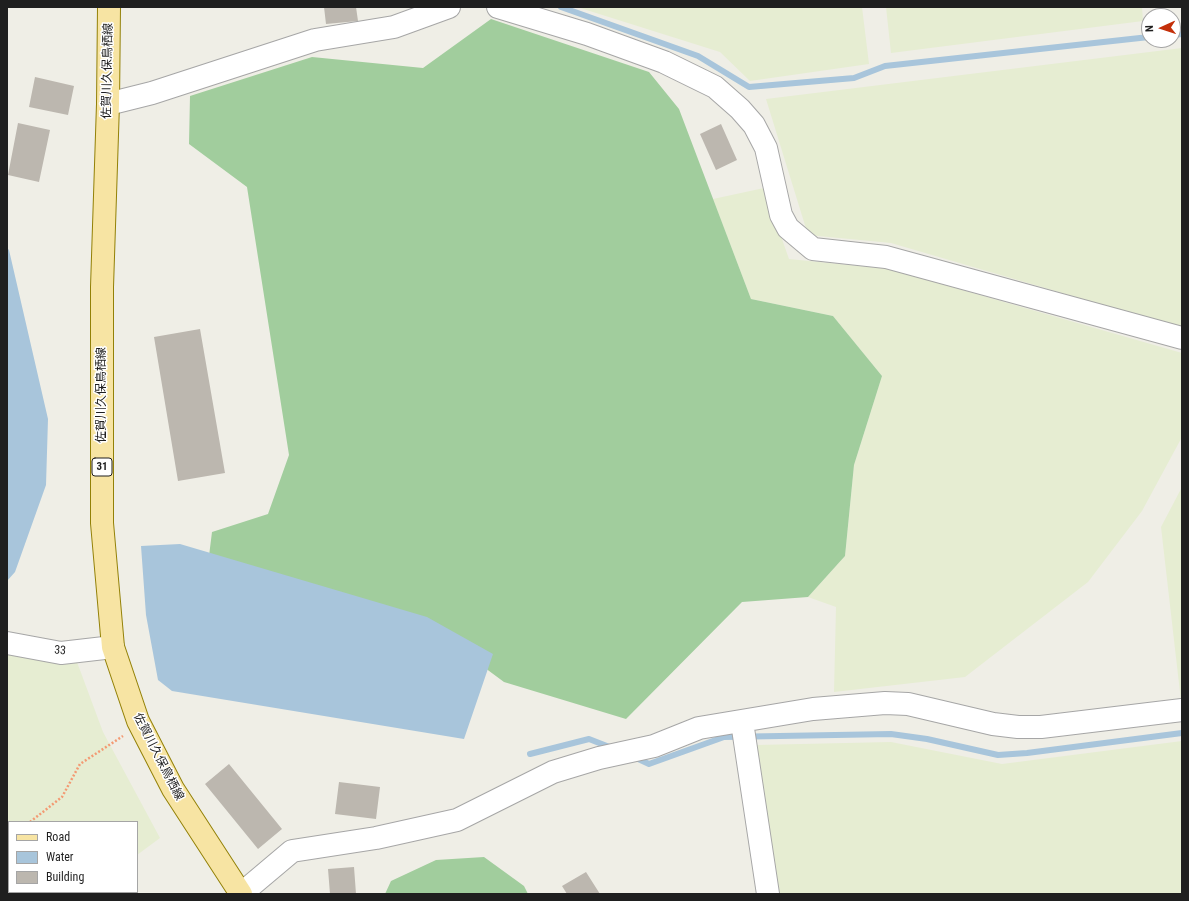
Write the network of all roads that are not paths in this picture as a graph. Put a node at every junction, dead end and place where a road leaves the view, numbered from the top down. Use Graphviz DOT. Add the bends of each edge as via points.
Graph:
graph roads {
  1 [pos="109,7"];
  2 [pos="449,7"];
  3 [pos="498,7"];
  4 [pos="560,16"];
  5 [pos="108,104"];
  6 [pos="1182,338"];
  7 [pos="7,643"];
  8 [pos="113,647"];
  9 [pos="1182,710"];
  10 [pos="742,722"];
  11 [pos="241,894"];
  12 [pos="768,894"];
  1 -- 5 [label="main road, 佐賀川久保鳥栖線 / 31"];
  2 -- 5 [label="street" via="394,28 315,40 152,93"];
  3 -- 4 [label="street"];
  4 -- 6 [label="street" via="715,87 740,109 754,125 766,148 781,215 788,228 813,249 886,256"];
  5 -- 8 [label="main road, 佐賀川久保鳥栖線 / 31" via="102,287 102,523"];
  7 -- 8 [label="street, 33" via="61,653"];
  8 -- 11 [label="main road, 佐賀川久保鳥栖線 / 31" via="138,721 173,789"];
  9 -- 10 [label="street" via="1041,727 1018,727 993,724 908,704 885,702 813,709"];
  10 -- 11 [label="street" via="699,728 654,746 599,758 553,772 456,820 376,838 292,851"];
  10 -- 12 [label="street"];
}
